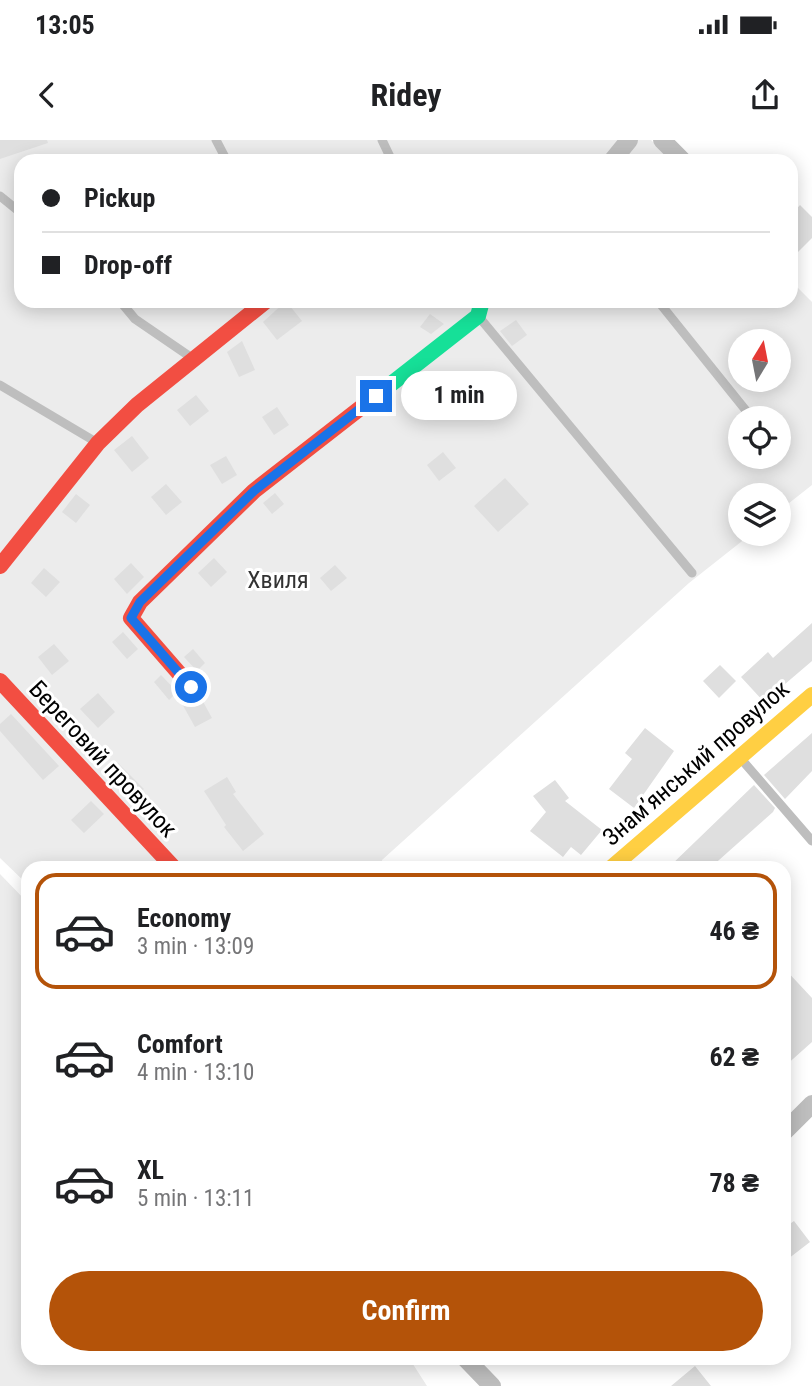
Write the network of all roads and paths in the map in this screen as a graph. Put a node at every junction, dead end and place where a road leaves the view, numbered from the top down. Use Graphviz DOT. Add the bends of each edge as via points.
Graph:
graph roads {
  1 [pos="629,140"];
  2 [pos="662,140"];
  3 [pos="618,154"];
  4 [pos="676,154"];
  5 [pos="0,196"];
  6 [pos="14,207"];
  7 [pos="126,308"];
  8 [pos="257,308"];
  9 [pos="664,308"];
  10 [pos="480,309"];
  11 [pos="194,359"];
  12 [pos="0,386"];
  13 [pos="742,406"];
  14 [pos="98,443"];
  15 [pos="2,558"];
  16 [pos="692,573"];
  17 [pos="0,681"];
  18 [pos="191,687"];
  19 [pos="812,695"];
  20 [pos="741,759"];
  21 [pos="812,841"];
  22 [pos="167,861"];
  23 [pos="619,861"];
  24 [pos="812,1104"];
  25 [pos="791,1125"];
  26 [pos="472,1365"];
  27 [pos="492,1386"];
  1 -- 3 [label="street"];
  2 -- 4 [label="street"];
  5 -- 6 [label="lane"];
  7 -- 11 [label="lane"];
  8 -- 11 [label="street"];
  9 -- 13 [label="lane"];
  10 -- 16 [label="lane"];
  10 -- 18 [label="street" via="254,491 140,602 131,618"];
  11 -- 14 [label="street"];
  12 -- 14 [label="lane"];
  14 -- 15 [label="street"];
  17 -- 22 [label="street, Береговий провулок"];
  19 -- 20 [label="street, Знамʼянський провулок"];
  20 -- 21 [label="lane"];
  20 -- 23 [label="street, Знамʼянський провулок"];
  24 -- 25 [label="street"];
  26 -- 27 [label="street"];
}
